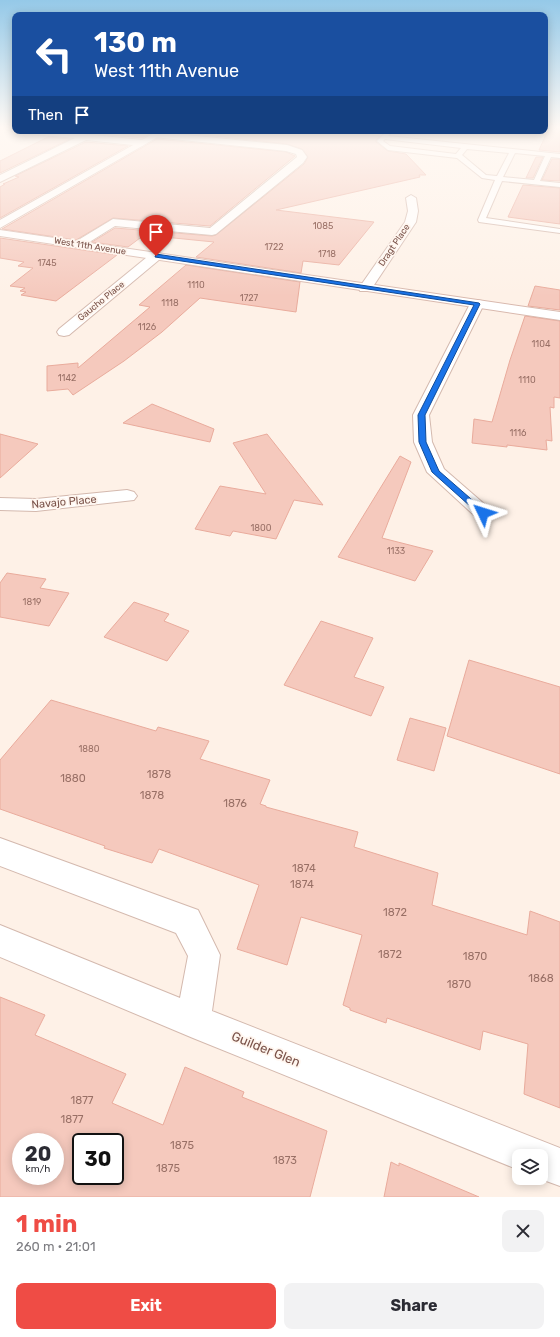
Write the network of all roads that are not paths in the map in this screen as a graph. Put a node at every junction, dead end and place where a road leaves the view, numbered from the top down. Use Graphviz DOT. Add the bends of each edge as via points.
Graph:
graph roads {
  1 [pos="71,184"];
  2 [pos="272,184"];
  3 [pos="497,184"];
  4 [pos="546,184"];
  5 [pos="560,185"];
  6 [pos="411,198"];
  7 [pos="0,225"];
  8 [pos="560,231"];
  9 [pos="0,233"];
  10 [pos="80,244"];
  11 [pos="156,256"];
  12 [pos="365,288"];
  13 [pos="477,304"];
  14 [pos="560,316"];
  15 [pos="64,332"];
  16 [pos="127,496"];
  17 [pos="0,504"];
  18 [pos="483,513"];
  19 [pos="0,852"];
  20 [pos="0,940"];
  21 [pos="193,1021"];
  22 [pos="514,1149"];
  23 [pos="548,1163"];
  24 [pos="560,1167"];
  1 -- 7 [label="street"];
  2 -- 10 [label="street" via="212,232 113,222"];
  3 -- 8 [label="lane" via="482,220"];
  4 -- 5 [label="lane"];
  6 -- 12 [label="street, Dragt Place" via="413,211 410,222"];
  9 -- 10 [label="street, West 11th Avenue"];
  10 -- 11 [label="street, West 11th Avenue"];
  11 -- 12 [label="street, West 11th Avenue"];
  11 -- 15 [label="street, Gaucho Place"];
  12 -- 13 [label="street, West 11th Avenue"];
  13 -- 14 [label="street, West 11th Avenue"];
  13 -- 18 [label="street" via="421,415 423,442 436,472"];
  16 -- 17 [label="street, Navajo Place" via="36,505"];
  19 -- 21 [label="street" via="187,921 204,955"];
  20 -- 21 [label="street, Guilder Glen"];
  21 -- 22 [label="street, Guilder Glen"];
  23 -- 24 [label="street"];
}
